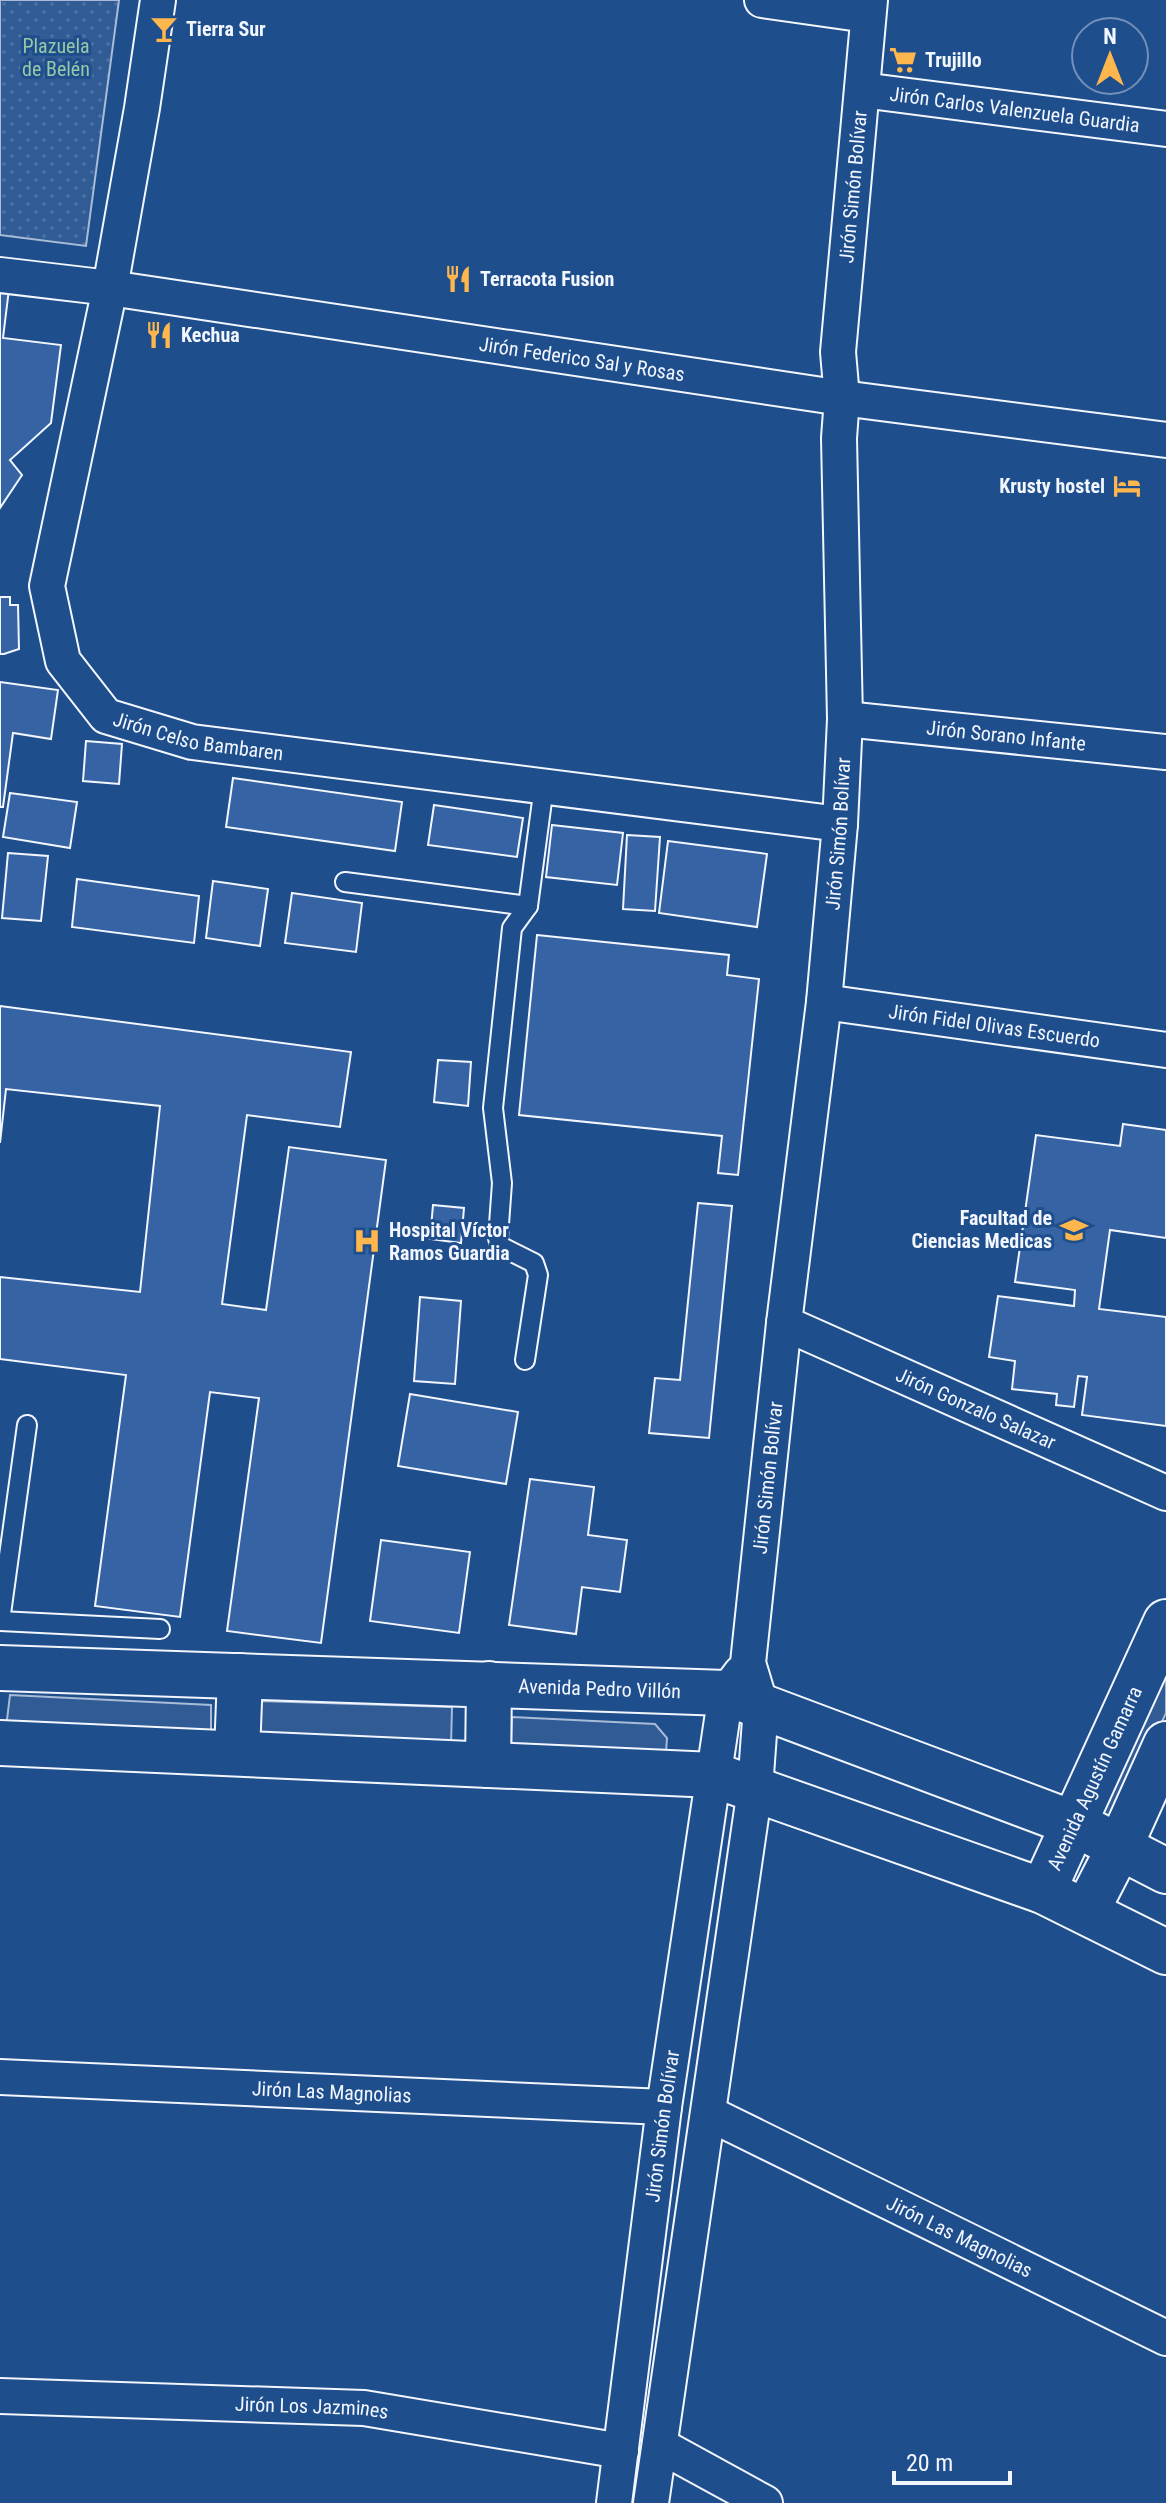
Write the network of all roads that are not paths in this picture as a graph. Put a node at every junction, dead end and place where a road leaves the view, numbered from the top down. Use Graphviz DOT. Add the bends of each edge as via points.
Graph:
graph roads {
  1 [pos="158,0"];
  2 [pos="762,0"];
  3 [pos="868,8"];
  4 [pos="862,90"];
  5 [pos="1166,129"];
  6 [pos="0,275"];
  7 [pos="110,288"];
  8 [pos="842,398"];
  9 [pos="1166,440"];
  10 [pos="845,719"];
  11 [pos="1166,752"];
  12 [pos="544,786"];
  13 [pos="840,824"];
  14 [pos="345,882"];
  15 [pos="528,906"];
  16 [pos="824,1002"];
  17 [pos="1166,1050"];
  18 [pos="784,1323"];
  19 [pos="525,1360"];
  20 [pos="27,1425"];
  21 [pos="1166,1493"];
  22 [pos="0,1621"];
  23 [pos="1166,1622"];
  24 [pos="160,1629"];
  25 [pos="0,1668"];
  26 [pos="240,1676"];
  27 [pos="489,1684"];
  28 [pos="745,1687"];
  29 [pos="0,1743"];
  30 [pos="1166,1744"];
  31 [pos="237,1753"];
  32 [pos="488,1765"];
  33 [pos="714,1775"];
  34 [pos="755,1789"];
  35 [pos="1075,1824"];
  36 [pos="1120,1846"];
  37 [pos="1166,1871"];
  38 [pos="1043,1891"];
  39 [pos="1086,1912"];
  40 [pos="1166,1952"];
  41 [pos="0,2077"];
  42 [pos="664,2107"];
  43 [pos="710,2114"];
  44 [pos="1166,2338"];
  45 [pos="0,2396"];
  46 [pos="661,2446"];
  47 [pos="621,2451"];
  48 [pos="614,2503"];
  49 [pos="651,2503"];
  50 [pos="765,2503"];
  1 -- 7 [label="street, Jirón Celso Bambaren"];
  2 -- 3 [label="street"];
  3 -- 4 [label="street, Jirón Simón Bolívar"];
  4 -- 5 [label="street, Jirón Carlos Valenzuela Guardia"];
  4 -- 8 [label="street, Jirón Simón Bolívar" via="838,352"];
  6 -- 7 [label="street, Jirón Federico Sal y Rosas"];
  7 -- 8 [label="street, Jirón Federico Sal y Rosas"];
  7 -- 12 [label="street, Jirón Celso Bambaren" via="47,586 63,661 106,716 192,742"];
  8 -- 9 [label="street, Jirón Federico Sal y Rosas"];
  8 -- 10 [label="street, Jirón Simón Bolívar"];
  10 -- 11 [label="street, Jirón Sorano Infante"];
  10 -- 13 [label="street, Jirón Simón Bolívar"];
  12 -- 13 [label="street, Jirón Celso Bambaren"];
  12 -- 15 [label="lane"];
  13 -- 16 [label="street, Jirón Simón Bolívar"];
  14 -- 15 [label="lane"];
  15 -- 19 [label="lane" via="512,928 493,1108 502,1183 500,1246 534,1263 538,1275"];
  16 -- 17 [label="street, Jirón Fidel Olivas Escuerdo"];
  16 -- 18 [label="street, Jirón Simón Bolívar"];
  18 -- 21 [label="street, Jirón Gonzalo Salazar"];
  18 -- 28 [label="street, Jirón Simón Bolívar"];
  20 -- 22 [label="lane"];
  22 -- 24 [label="lane"];
  23 -- 35 [label="main road, Avenida Agustín Gamarra"];
  25 -- 26 [label="main road, Avenida Pedro Villón"];
  26 -- 27 [label="main road, Avenida Pedro Villón"];
  26 -- 31 [label="main road"];
  27 -- 28 [label="main road, Avenida Pedro Villón"];
  27 -- 32 [label="main road"];
  28 -- 33 [label="street, Jirón Simón Bolívar"];
  28 -- 34 [label="street, Jirón Simón Bolívar"];
  28 -- 35 [label="main road, Avenida Pedro Villón"];
  29 -- 31 [label="main road"];
  30 -- 36 [label="main road"];
  31 -- 32 [label="main road"];
  32 -- 33 [label="main road"];
  33 -- 34 [label="main road"];
  33 -- 42 [label="street, Jirón Simón Bolívar"];
  34 -- 38 [label="main road"];
  34 -- 43 [label="street, Jirón Simón Bolívar"];
  35 -- 36 [label="main road, Avenida Pedro Villón"];
  35 -- 38 [label="main road, Avenida Agustín Gamarra"];
  36 -- 37 [label="main road, Avenida Pedro Villón"];
  36 -- 39 [label="main road"];
  38 -- 39 [label="main road"];
  39 -- 40 [label="main road"];
  41 -- 42 [label="street, Jirón Las Magnolias"];
  42 -- 47 [label="street, Jirón Simón Bolívar"];
  43 -- 44 [label="street, Jirón Las Magnolias"];
  43 -- 46 [label="street, Jirón Simón Bolívar"];
  45 -- 47 [label="street, Jirón Los Jazmines" via="364,2408"];
  46 -- 49 [label="street, Jirón Simón Bolívar"];
  46 -- 50 [label="street"];
  47 -- 48 [label="street, Jirón Simón Bolívar"];
}
